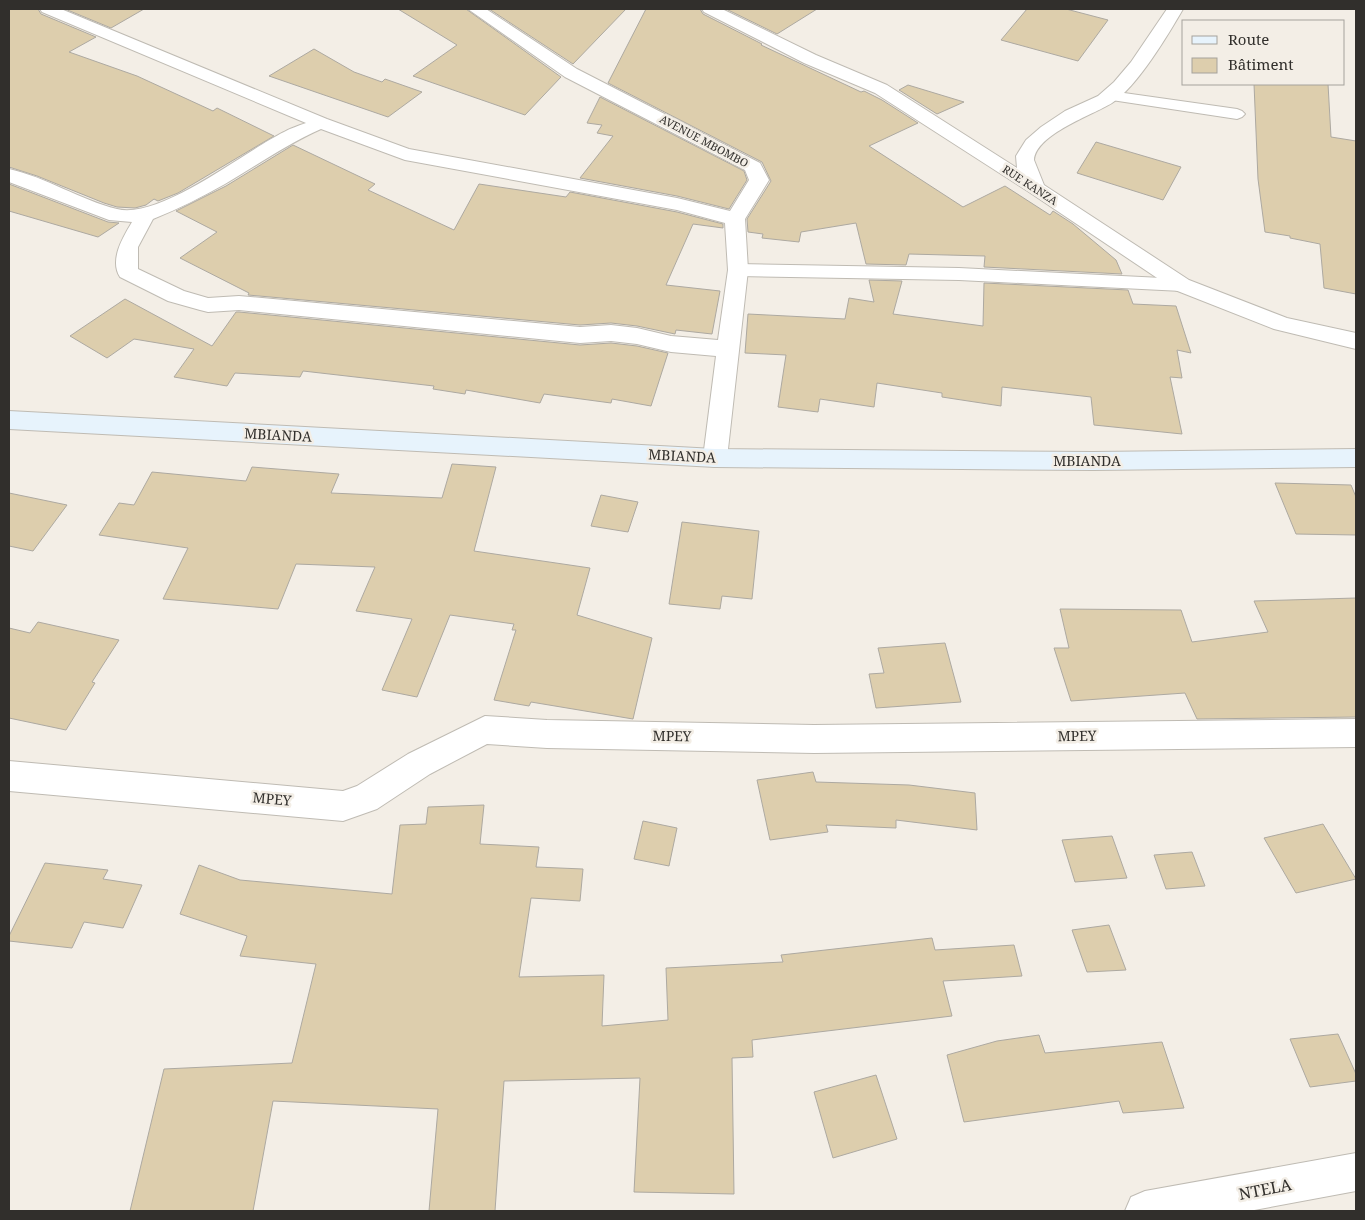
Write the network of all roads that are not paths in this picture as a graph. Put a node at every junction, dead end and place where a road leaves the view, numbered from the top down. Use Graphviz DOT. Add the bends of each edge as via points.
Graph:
graph roads {
  1 [pos="48,9"];
  2 [pos="476,9"];
  3 [pos="710,9"];
  4 [pos="1175,9"];
  5 [pos="1110,96"];
  6 [pos="1237,114"];
  7 [pos="320,123"];
  8 [pos="9,175"];
  9 [pos="1036,188"];
  10 [pos="145,215"];
  11 [pos="735,219"];
  12 [pos="738,270"];
  13 [pos="1182,285"];
  14 [pos="1356,341"];
  15 [pos="728,349"];
  16 [pos="9,420"];
  17 [pos="715,458"];
  18 [pos="1356,458"];
  19 [pos="1356,733"];
  20 [pos="9,776"];
  21 [pos="1356,1172"];
  22 [pos="1145,1211"];
  1 -- 7 [label="street"];
  2 -- 11 [label="street, AVENUE MBOMBO" via="571,73 753,167 759,180"];
  3 -- 9 [label="street, RUE KANZA" via="810,59 881,89"];
  4 -- 5 [label="street"];
  5 -- 6 [label="lane"];
  5 -- 9 [label="street" via="1076,112 1032,146 1025,156"];
  7 -- 10 [label="street" via="290,136 173,204"];
  7 -- 11 [label="street" via="405,154 677,204"];
  8 -- 10 [label="street" via="116,216"];
  9 -- 13 [label="street, RUE KANZA"];
  10 -- 15 [label="street" via="128,247 126,272 176,296 208,305 239,303 580,335 611,333 672,344"];
  11 -- 12 [label="street"];
  12 -- 13 [label="lane" via="959,274"];
  12 -- 15 [label="street"];
  13 -- 14 [label="street, RUE KANZA" via="1282,324"];
  15 -- 17 [label="street"];
  16 -- 17 [label="street, MBIANDA"];
  17 -- 18 [label="street, MBIANDA" via="1093,461"];
  19 -- 20 [label="street, MPEY" via="814,739 484,730 419,764 366,798 343,806"];
  21 -- 22 [label="street, NTELA"];
}
